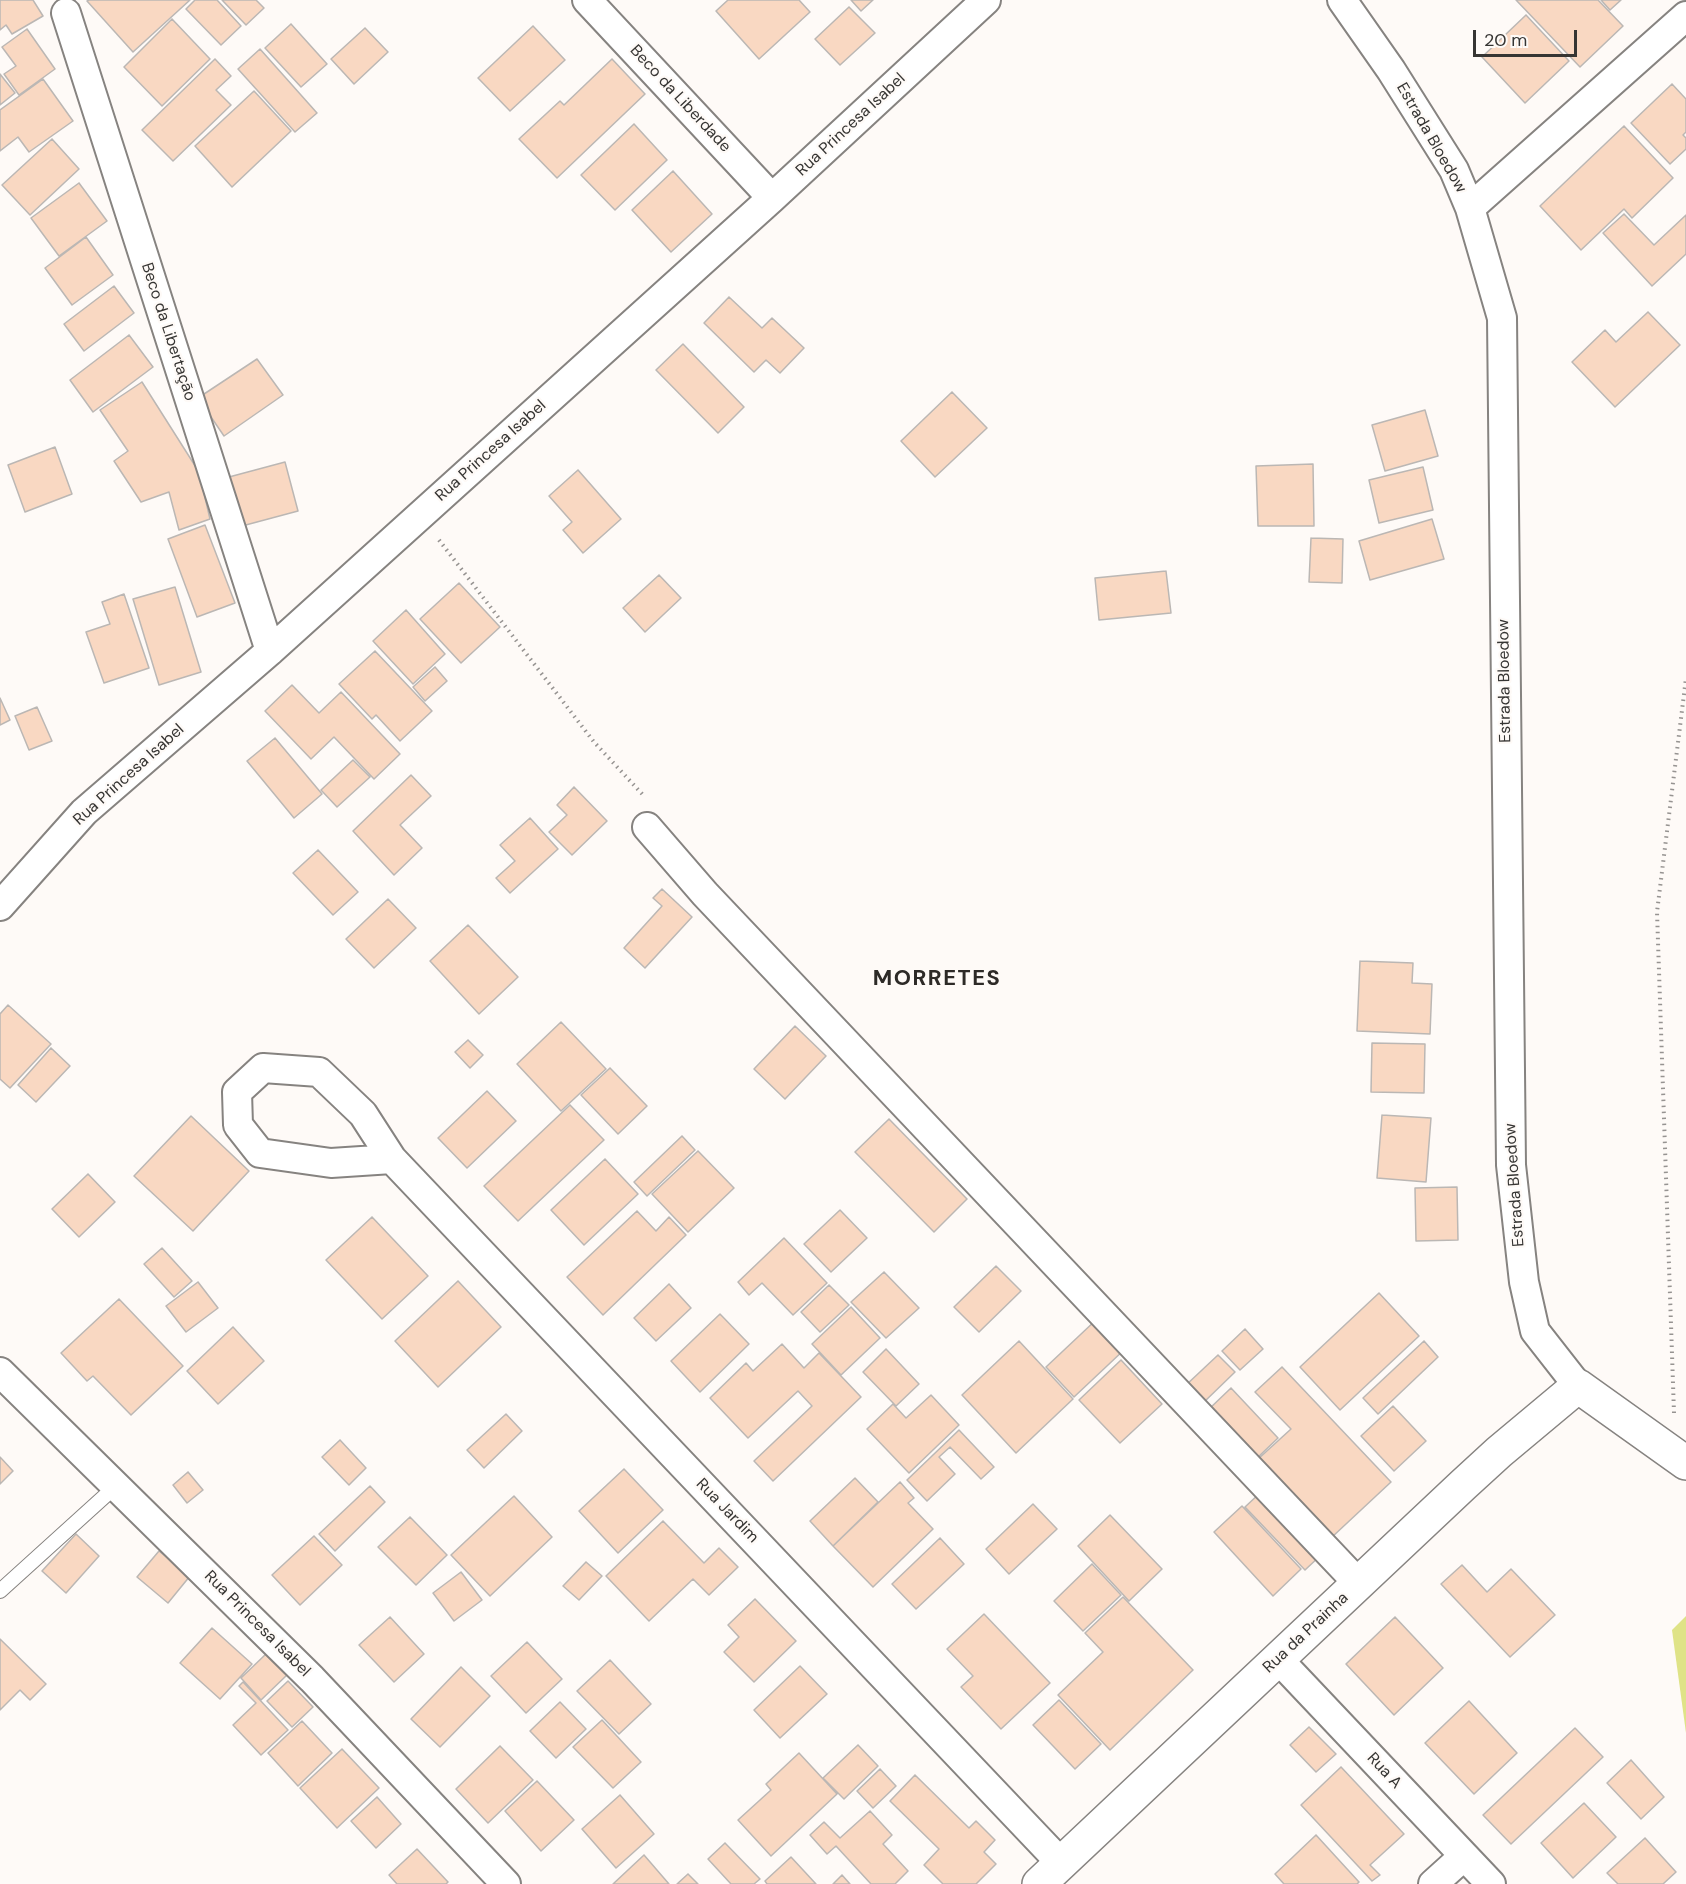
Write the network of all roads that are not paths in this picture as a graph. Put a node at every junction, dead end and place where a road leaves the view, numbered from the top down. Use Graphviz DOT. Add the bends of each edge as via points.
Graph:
graph roads {
  1 [pos="587,0"];
  2 [pos="986,0"];
  3 [pos="1342,0"];
  4 [pos="66,13"];
  5 [pos="1686,16"];
  6 [pos="772,198"];
  7 [pos="1470,208"];
  8 [pos="270,651"];
  9 [pos="647,827"];
  10 [pos="0,906"];
  11 [pos="392,1158"];
  12 [pos="0,1372"];
  13 [pos="1578,1386"];
  14 [pos="1681,1459"];
  15 [pos="116,1486"];
  16 [pos="1358,1583"];
  17 [pos="0,1591"];
  18 [pos="1278,1659"];
  19 [pos="1464,1856"];
  20 [pos="1050,1874"];
  21 [pos="506,1884"];
  22 [pos="1433,1884"];
  23 [pos="1491,1884"];
  1 -- 6 [label="street, Beco da Liberdade"];
  2 -- 6 [label="street, Rua Princesa Isabel"];
  3 -- 7 [label="street, Estrada Bloedow" via="1454,170"];
  4 -- 8 [label="street, Beco da Libertação"];
  5 -- 7 [label="street"];
  6 -- 8 [label="street, Rua Princesa Isabel"];
  7 -- 13 [label="street, Estrada Bloedow" via="1502,318 1510,1166 1534,1331"];
  8 -- 10 [label="street, Rua Princesa Isabel" via="84,812"];
  9 -- 16 [label="street" via="705,894"];
  11 -- 11 [label="street, Rua Jardim" via="363,1114 319,1072 263,1068 237,1092 238,1125 260,1153 330,1163"];
  11 -- 20 [label="street, Rua Jardim"];
  12 -- 15 [label="street, Rua Princesa Isabel"];
  13 -- 14 [label="street"];
  13 -- 16 [label="street, Rua da Prainha" via="1499,1452"];
  15 -- 17 [label="lane"];
  15 -- 21 [label="street, Rua Princesa Isabel" via="312,1679"];
  16 -- 18 [label="street, Rua da Prainha"];
  18 -- 19 [label="street, Rua A"];
  18 -- 20 [label="street, Rua da Prainha"];
  19 -- 22 [label="street"];
  19 -- 23 [label="street, Rua A"];
}
